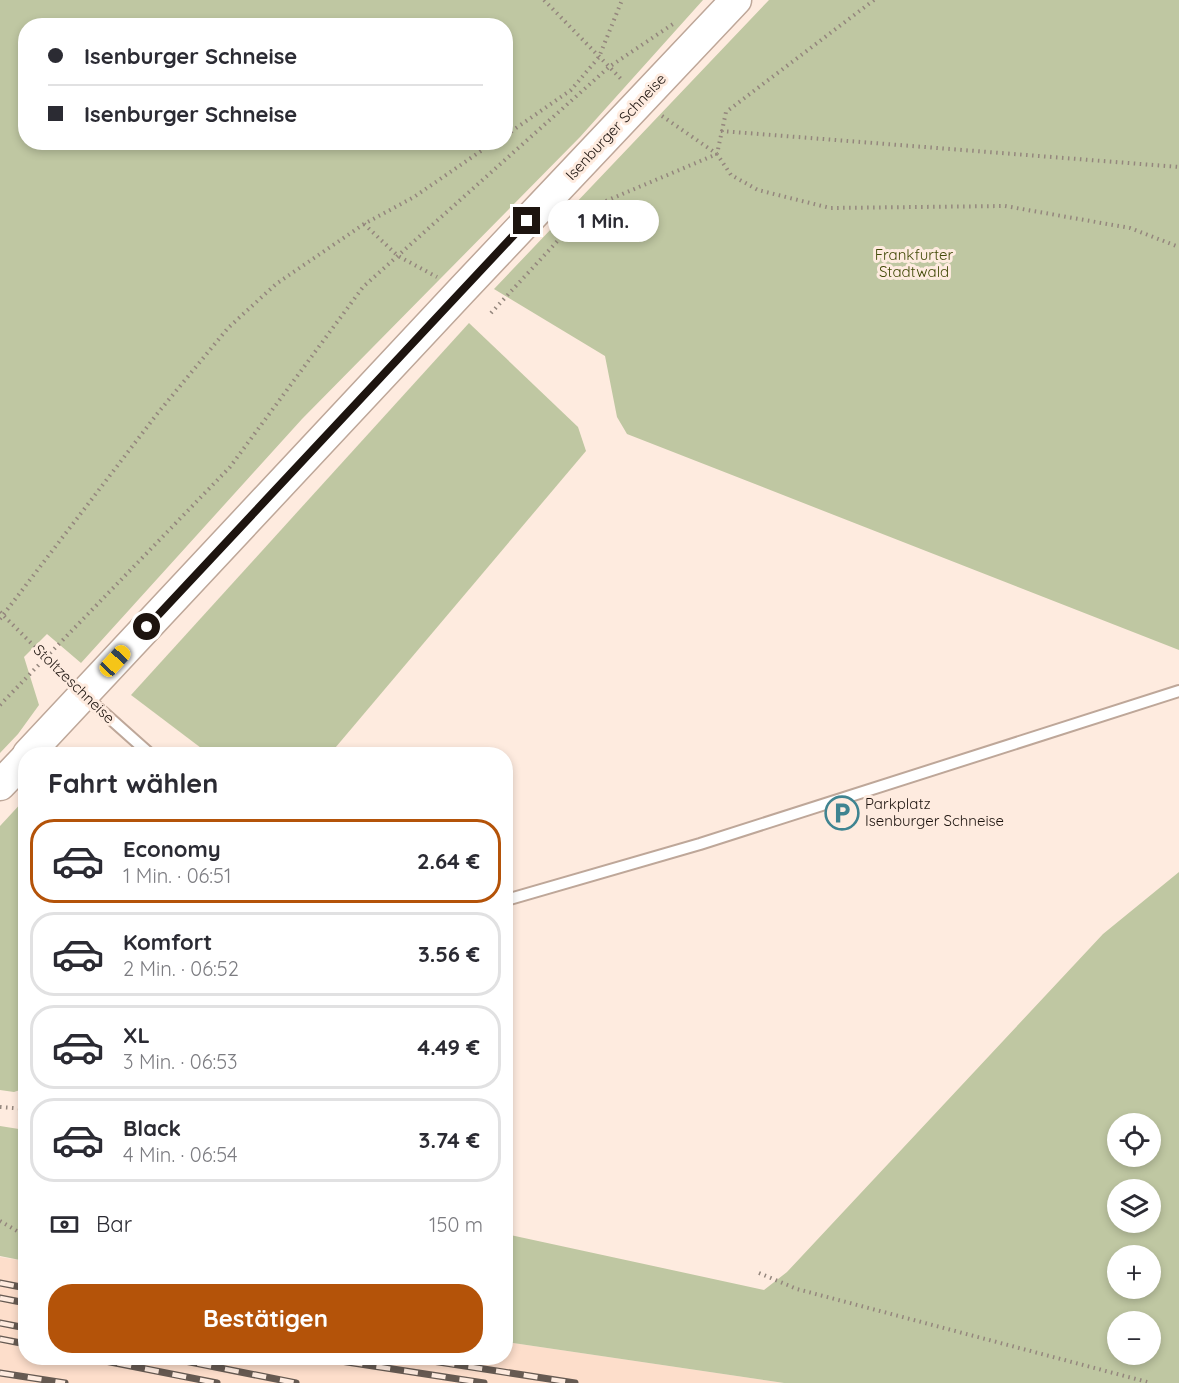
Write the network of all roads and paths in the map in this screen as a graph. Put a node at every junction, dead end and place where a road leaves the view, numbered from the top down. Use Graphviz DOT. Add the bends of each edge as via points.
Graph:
graph roads {
  1 [pos="544,0"];
  2 [pos="622,0"];
  3 [pos="736,0"];
  4 [pos="874,0"];
  5 [pos="681,18"];
  6 [pos="599,57"];
  7 [pos="609,67"];
  8 [pos="641,100"];
  9 [pos="513,130"];
  10 [pos="722,131"];
  11 [pos="482,150"];
  12 [pos="717,154"];
  13 [pos="1179,167"];
  14 [pos="364,224"];
  15 [pos="1179,247"];
  16 [pos="398,256"];
  17 [pos="462,290"];
  18 [pos="491,313"];
  19 [pos="1,615"];
  20 [pos="1179,691"];
  21 [pos="84,695"];
  22 [pos="0,705"];
  23 [pos="35,747"];
  24 [pos="142,747"];
  25 [pos="18,766"];
  26 [pos="0,785"];
  27 [pos="513,898"];
  28 [pos="0,1107"];
  29 [pos="18,1108"];
  30 [pos="0,1221"];
  31 [pos="18,1231"];
  32 [pos="759,1273"];
  33 [pos="1151,1383"];
  1 -- 6 [label="path"];
  2 -- 6 [label="path"];
  3 -- 8 [label="main road, Isenburger Schneise"];
  4 -- 10 [label="path" via="726,112"];
  5 -- 7 [label="path"];
  6 -- 7 [label="path"];
  6 -- 9 [label="path" via="572,90"];
  7 -- 8 [label="path"];
  7 -- 16 [label="path"];
  8 -- 12 [label="path"];
  8 -- 17 [label="main road, Isenburger Schneise"];
  10 -- 12 [label="path"];
  10 -- 13 [label="path"];
  11 -- 14 [label="path" via="414,197"];
  12 -- 15 [label="path" via="731,175 758,189 830,208 1005,206 1130,228"];
  12 -- 18 [label="path" via="587,209"];
  14 -- 16 [label="path"];
  14 -- 19 [label="path" via="276,284 228,328"];
  16 -- 17 [label="path"];
  16 -- 22 [label="path" via="363,286 230,467"];
  17 -- 21 [label="main road, Isenburger Schneise"];
  19 -- 21 [label="path, Stoltzeschneise"];
  20 -- 27 [label="lane" via="700,844"];
  21 -- 23 [label="main road, Isenburger Schneise"];
  21 -- 24 [label="lane, Stoltzeschneise"];
  25 -- 26 [label="main road, Isenburger Schneise"];
  28 -- 29 [label="path"];
  30 -- 31 [label="path"];
  32 -- 33 [label="path" via="797,1288"];
}
